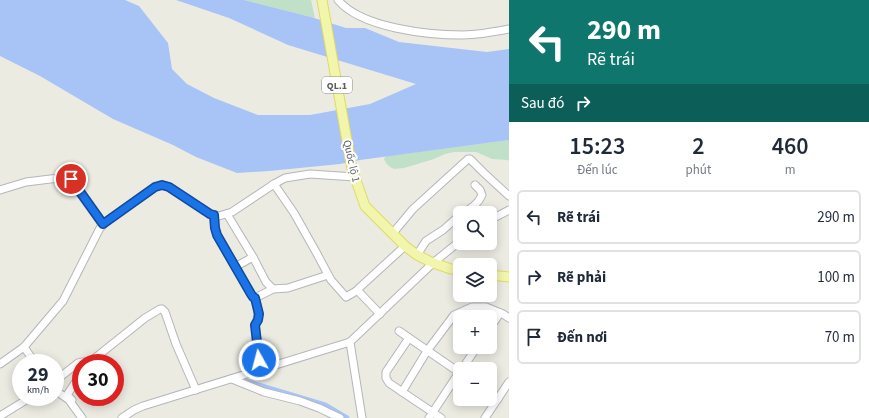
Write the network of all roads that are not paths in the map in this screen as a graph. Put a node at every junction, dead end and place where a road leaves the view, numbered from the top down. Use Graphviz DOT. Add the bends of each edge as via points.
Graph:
graph roads {
  1 [pos="322,0"];
  2 [pos="338,0"];
  3 [pos="509,29"];
  4 [pos="353,173"];
  5 [pos="274,184"];
  6 [pos="475,185"];
  7 [pos="0,190"];
  8 [pos="509,196"];
  9 [pos="475,206"];
  10 [pos="509,210"];
  11 [pos="227,214"];
  12 [pos="214,215"];
  13 [pos="497,216"];
  14 [pos="453,221"];
  15 [pos="103,224"];
  16 [pos="392,233"];
  17 [pos="405,246"];
  18 [pos="453,247"];
  19 [pos="417,255"];
  20 [pos="253,257"];
  21 [pos="433,263"];
  22 [pos="235,266"];
  23 [pos="453,269"];
  24 [pos="328,275"];
  25 [pos="497,276"];
  26 [pos="509,278"];
  27 [pos="272,289"];
  28 [pos="358,290"];
  29 [pos="255,298"];
  30 [pos="500,313"];
  31 [pos="380,314"];
  32 [pos="497,318"];
  33 [pos="509,318"];
  34 [pos="399,331"];
  35 [pos="409,338"];
  36 [pos="350,342"];
  37 [pos="24,347"];
  38 [pos="427,351"];
  39 [pos="29,354"];
  40 [pos="101,354"];
  41 [pos="0,364"];
  42 [pos="72,368"];
  43 [pos="453,368"];
  44 [pos="260,370"];
  45 [pos="64,374"];
  46 [pos="232,379"];
  47 [pos="453,382"];
  48 [pos="509,382"];
  49 [pos="72,388"];
  50 [pos="196,390"];
  51 [pos="402,392"];
  52 [pos="64,397"];
  53 [pos="498,399"];
  54 [pos="72,400"];
  55 [pos="70,402"];
  56 [pos="16,406"];
  57 [pos="431,415"];
  58 [pos="0,416"];
  59 [pos="82,418"];
  60 [pos="122,418"];
  61 [pos="340,418"];
  62 [pos="362,418"];
  63 [pos="441,418"];
  64 [pos="485,418"];
  1 -- 4 [label="main road, Quốc lộ 1 / QL.1"];
  2 -- 3 [label="street" via="349,10 367,19 406,30 463,35"];
  4 -- 5 [label="street" via="310,174 285,178"];
  4 -- 16 [label="main road, Quốc lộ 1 / QL.1" via="365,206"];
  5 -- 11 [label="street"];
  5 -- 24 [label="street" via="294,213"];
  6 -- 9 [label="street" via="482,195"];
  7 -- 15 [label="street" via="26,182 66,177"];
  8 -- 16 [label="street" via="469,159 413,209"];
  10 -- 13 [label="street"];
  11 -- 12 [label="street"];
  11 -- 20 [label="street"];
  12 -- 15 [label="street" via="162,185 155,187"];
  12 -- 22 [label="street" via="216,232"];
  14 -- 19 [label="street" via="426,241"];
  15 -- 37 [label="street" via="64,301"];
  16 -- 17 [label="main road, Quốc lộ 1 / QL.1"];
  17 -- 19 [label="main road, Quốc lộ 1 / QL.1"];
  17 -- 28 [label="street"];
  18 -- 21 [label="street"];
  19 -- 21 [label="main road, Quốc lộ 1 / QL.1"];
  20 -- 22 [label="street"];
  20 -- 27 [label="street"];
  21 -- 23 [label="main road, Quốc lộ 1 / QL.1"];
  21 -- 31 [label="street"];
  22 -- 29 [label="street"];
  24 -- 27 [label="street" via="288,288"];
  24 -- 28 [label="street" via="346,297"];
  25 -- 26 [label="main road"];
  27 -- 29 [label="street"];
  28 -- 31 [label="street"];
  29 -- 44 [label="street" via="259,314 255,325"];
  30 -- 32 [label="street"];
  30 -- 33 [label="street"];
  30 -- 38 [label="street" via="486,307 472,307 454,315"];
  31 -- 36 [label="street"];
  34 -- 35 [label="street"];
  35 -- 38 [label="street"];
  35 -- 51 [label="street" via="386,372 389,383"];
  36 -- 44 [label="street"];
  36 -- 62 [label="street"];
  37 -- 39 [label="street"];
  37 -- 41 [label="street"];
  38 -- 43 [label="street"];
  38 -- 51 [label="street"];
  40 -- 50 [label="street" via="145,318 162,309"];
  42 -- 45 [label="street"];
  44 -- 46 [label="street"];
  46 -- 50 [label="street"];
  46 -- 61 [label="street" via="264,392 300,401"];
  47 -- 57 [label="street"];
  48 -- 53 [label="street"];
  49 -- 54 [label="street" via="67,395"];
  50 -- 60 [label="street" via="137,408"];
  51 -- 57 [label="street"];
  52 -- 55 [label="street"];
  53 -- 64 [label="street"];
  55 -- 59 [label="street"];
  56 -- 58 [label="street"];
  57 -- 63 [label="street"];
}
